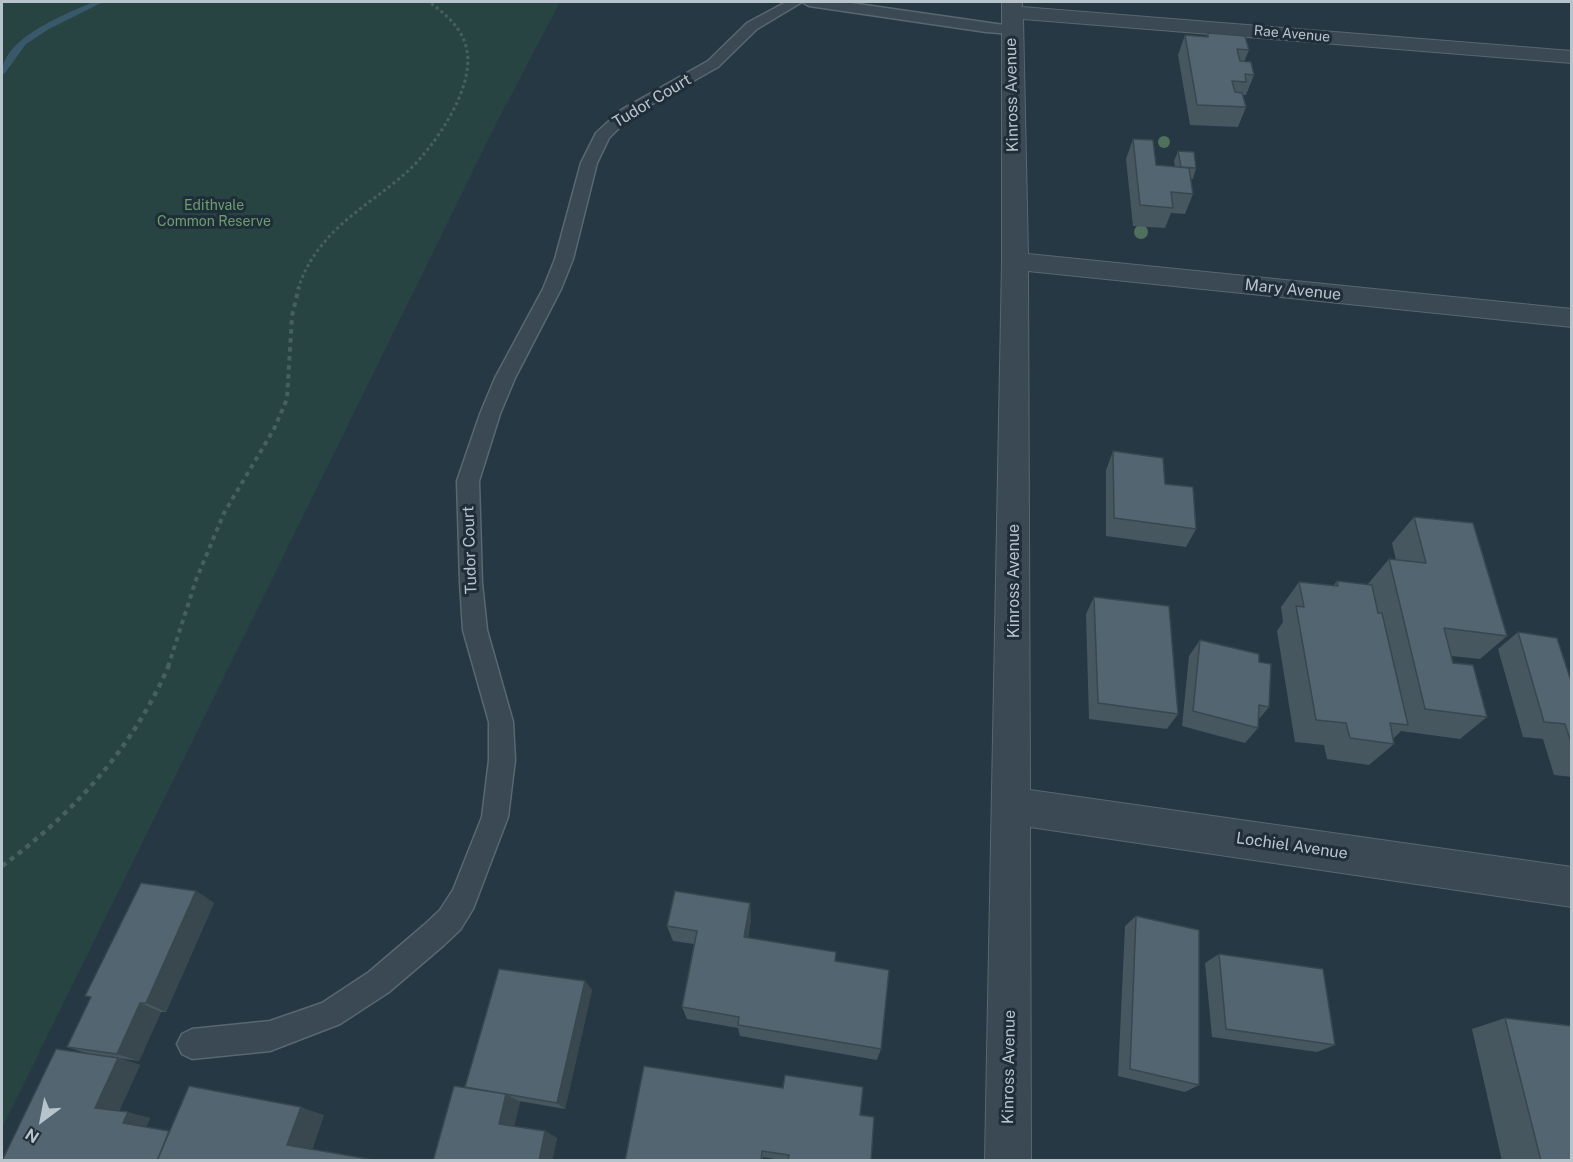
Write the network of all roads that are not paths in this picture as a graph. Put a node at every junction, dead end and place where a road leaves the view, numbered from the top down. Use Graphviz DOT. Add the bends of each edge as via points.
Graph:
graph roads {
  1 [pos="795,2"];
  2 [pos="809,2"];
  3 [pos="888,11"];
  4 [pos="1004,14"];
  5 [pos="1572,57"];
  6 [pos="1015,261"];
  7 [pos="1572,318"];
  8 [pos="1013,806"];
  9 [pos="1572,887"];
  10 [pos="192,1044"];
  11 [pos="1008,1161"];
  1 -- 10 [label="lane, Tudor Court" via="752,26 713,64 626,113 602,136 589,163 552,290 504,378 490,414 468,481 471,583 475,630 501,722 502,760 495,817 463,899 450,920 434,935 379,982 330,1014 270,1036"];
  2 -- 3 [label="lane"];
  3 -- 4 [label="lane"];
  3 -- 4 [label="lane" via="979,28"];
  4 -- 5 [label="street, Rae Avenue"];
  4 -- 6 [label="street, Kinross Avenue"];
  6 -- 7 [label="street, Mary Avenue"];
  6 -- 8 [label="street, Kinross Avenue"];
  8 -- 9 [label="street, Lochiel Avenue"];
  8 -- 11 [label="street, Kinross Avenue"];
}
